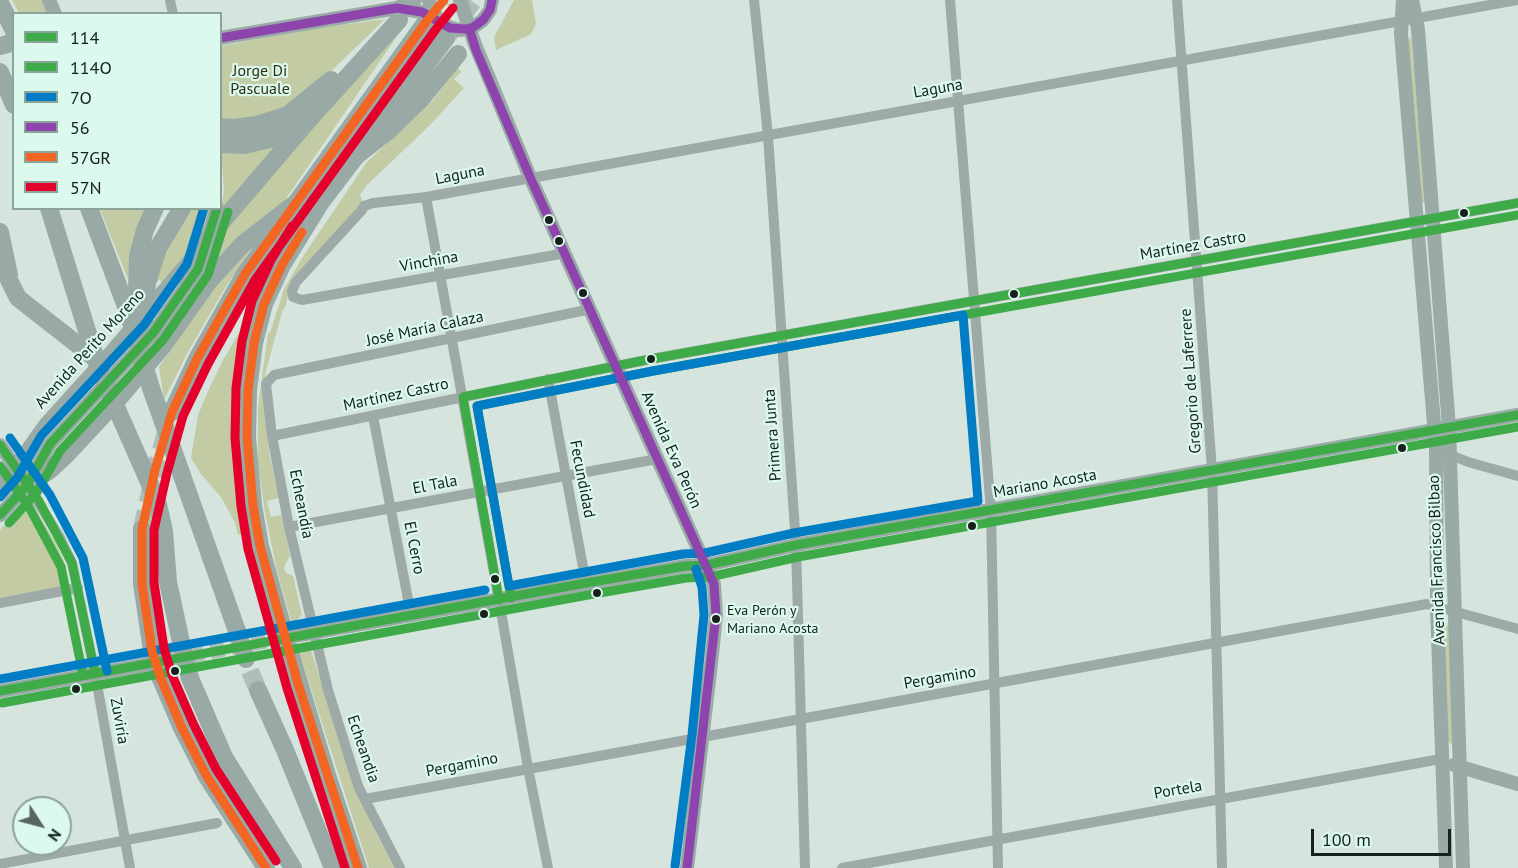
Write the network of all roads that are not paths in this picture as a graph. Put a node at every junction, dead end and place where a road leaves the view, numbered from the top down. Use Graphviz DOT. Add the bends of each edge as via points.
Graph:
graph roads {
  1 [pos="415,0"];
  2 [pos="429,0"];
  3 [pos="460,0"];
  4 [pos="492,0"];
  5 [pos="754,0"];
  6 [pos="950,0"];
  7 [pos="1177,0"];
  8 [pos="1402,0"];
  9 [pos="1412,0"];
  10 [pos="1517,0"];
  11 [pos="0,3"];
  12 [pos="398,14"];
  13 [pos="1409,19"];
  14 [pos="432,21"];
  15 [pos="469,28"];
  16 [pos="9,29"];
  17 [pos="222,38"];
  18 [pos="446,38"];
  19 [pos="377,43"];
  20 [pos="458,54"];
  21 [pos="1182,60"];
  22 [pos="0,71"];
  23 [pos="12,100"];
  24 [pos="957,101"];
  25 [pos="312,116"];
  26 [pos="222,127"];
  27 [pos="768,136"];
  28 [pos="222,144"];
  29 [pos="530,177"];
  30 [pos="426,197"];
  31 [pos="1518,203"];
  32 [pos="50,210"];
  33 [pos="90,210"];
  34 [pos="154,210"];
  35 [pos="181,210"];
  36 [pos="216,210"];
  37 [pos="1433,218"];
  38 [pos="1416,221"];
  39 [pos="0,232"];
  40 [pos="208,238"];
  41 [pos="566,253"];
  42 [pos="1197,260"];
  43 [pos="0,262"];
  44 [pos="440,276"];
  45 [pos="10,279"];
  46 [pos="137,296"];
  47 [pos="297,300"];
  48 [pos="974,301"];
  49 [pos="591,309"];
  50 [pos="781,336"];
  51 [pos="452,339"];
  52 [pos="142,356"];
  53 [pos="96,360"];
  54 [pos="616,367"];
  55 [pos="548,379"];
  56 [pos="267,380"];
  57 [pos="463,397"];
  58 [pos="172,412"];
  59 [pos="1518,415"];
  60 [pos="373,416"];
  61 [pos="1449,427"];
  62 [pos="1433,430"];
  63 [pos="272,436"];
  64 [pos="0,445"];
  65 [pos="1436,447"];
  66 [pos="1451,455"];
  67 [pos="657,459"];
  68 [pos="15,467"];
  69 [pos="1212,470"];
  70 [pos="567,476"];
  71 [pos="1518,476"];
  72 [pos="0,484"];
  73 [pos="27,485"];
  74 [pos="479,491"];
  75 [pos="391,508"];
  76 [pos="991,511"];
  77 [pos="0,514"];
  78 [pos="289,527"];
  79 [pos="142,529"];
  80 [pos="796,546"];
  81 [pos="707,565"];
  82 [pos="586,584"];
  83 [pos="78,588"];
  84 [pos="499,600"];
  85 [pos="0,603"];
  86 [pos="1437,607"];
  87 [pos="1455,611"];
  88 [pos="411,615"];
  89 [pos="1518,629"];
  90 [pos="314,633"];
  91 [pos="289,638"];
  92 [pos="1216,642"];
  93 [pos="151,658"];
  94 [pos="248,665"];
  95 [pos="95,673"];
  96 [pos="995,683"];
  97 [pos="258,690"];
  98 [pos="0,691"];
  99 [pos="802,718"];
  100 [pos="704,736"];
  101 [pos="1443,762"];
  102 [pos="528,768"];
  103 [pos="1461,768"];
  104 [pos="1518,784"];
  105 [pos="365,799"];
  106 [pos="1221,799"];
  107 [pos="217,823"];
  108 [pos="125,840"];
  109 [pos="998,840"];
  110 [pos="0,864"];
  111 [pos="130,868"];
  112 [pos="266,868"];
  113 [pos="292,868"];
  114 [pos="333,868"];
  115 [pos="358,868"];
  116 [pos="400,868"];
  117 [pos="548,868"];
  118 [pos="687,868"];
  119 [pos="805,868"];
  120 [pos="842,868"];
  121 [pos="999,868"];
  122 [pos="1222,868"];
  123 [pos="1446,868"];
  124 [pos="1463,868"];
  1 -- 12 [label="street"];
  2 -- 14 [label="street, bridge"];
  3 -- 15 [label="street, Avenida Eva Perón, bridge"];
  4 -- 15 [label="street, bridge" via="487,16"];
  5 -- 27 [label="street, Primera Junta"];
  6 -- 24 [label="street"];
  7 -- 21 [label="street, Gregorio de Laferrere"];
  8 -- 13 [label="street, Avenida Francisco Bilbao"];
  9 -- 13 [label="street, Avenida Francisco Bilbao"];
  10 -- 13 [label="street, Laguna"];
  11 -- 16 [label="highway"];
  12 -- 14 [label="street, bridge" via="422,12"];
  12 -- 17 [label="street"];
  12 -- 19 [label="highway"];
  13 -- 21 [label="street, Laguna"];
  13 -- 37 [label="street, Avenida Francisco Bilbao" via="1418,28"];
  13 -- 38 [label="street, Avenida Francisco Bilbao" via="1401,34"];
  14 -- 15 [label="street, bridge" via="454,29"];
  14 -- 58 [label="highway" via="245,274 196,359"];
  15 -- 29 [label="street, Avenida Eva Perón, bridge"];
  18 -- 91 [label="highway" via="321,202 282,265 264,304 254,343 247,436 260,546"];
  19 -- 25 [label="highway"];
  19 -- 26 [label="highway" via="288,115 256,126"];
  20 -- 73 [label="highway, bridge" via="387,132 243,244 208,281 162,347 119,398 65,456"];
  21 -- 24 [label="street, Laguna"];
  21 -- 42 [label="street, Gregorio de Laferrere"];
  22 -- 23 [label="highway, bridge"];
  24 -- 27 [label="street, Laguna"];
  24 -- 48 [label="street"];
  25 -- 28 [label="highway" via="274,138 244,145"];
  25 -- 40 [label="highway"];
  27 -- 29 [label="street, Laguna"];
  27 -- 50 [label="street, Primera Junta"];
  29 -- 30 [label="street, Laguna"];
  29 -- 41 [label="street, Avenida Eva Perón"];
  30 -- 44 [label="street"];
  30 -- 47 [label="street, Laguna" via="364,206 296,282 292,291"];
  31 -- 37 [label="street, Martínez Castro"];
  32 -- 53 [label="highway"];
  33 -- 46 [label="highway"];
  34 -- 46 [label="highway" via="138,256"];
  35 -- 46 [label="highway" via="158,248"];
  36 -- 40 [label="street"];
  37 -- 38 [label="street, Martínez Castro"];
  37 -- 61 [label="street, Avenida Francisco Bilbao"];
  38 -- 42 [label="street, Martínez Castro"];
  38 -- 62 [label="street, Avenida Francisco Bilbao"];
  39 -- 45 [label="highway"];
  40 -- 68 [label="street, Avenida Perito Moreno" via="45,425"];
  40 -- 73 [label="street" via="198,269 153,333 50,444"];
  41 -- 44 [label="street, Vinchina"];
  41 -- 49 [label="street, Avenida Eva Perón"];
  42 -- 48 [label="street, Martínez Castro"];
  42 -- 69 [label="street, Gregorio de Laferrere"];
  43 -- 45 [label="highway"];
  44 -- 47 [label="street, Vinchina"];
  44 -- 51 [label="street"];
  45 -- 53 [label="highway" via="18,298"];
  46 -- 52 [label="highway, bridge"];
  46 -- 52 [label="highway, bridge"];
  48 -- 50 [label="street, Martínez Castro"];
  48 -- 76 [label="street"];
  49 -- 51 [label="street, José María Calaza"];
  49 -- 54 [label="street, Avenida Eva Perón"];
  50 -- 54 [label="street, Martínez Castro"];
  50 -- 80 [label="street, Primera Junta"];
  51 -- 56 [label="street, José María Calaza" via="274,375"];
  51 -- 57 [label="street"];
  52 -- 94 [label="highway, bridge"];
  53 -- 113 [label="highway, bridge" via="157,500 173,612 190,678 224,757"];
  54 -- 55 [label="street, Martínez Castro"];
  54 -- 67 [label="street, Avenida Eva Perón"];
  55 -- 57 [label="street, Martínez Castro"];
  55 -- 70 [label="street, Fecundidad"];
  56 -- 63 [label="street, Echeandía"];
  57 -- 60 [label="street, Martínez Castro"];
  57 -- 74 [label="street"];
  59 -- 61 [label="street, Mariano Acosta"];
  60 -- 63 [label="street, Martínez Castro"];
  60 -- 75 [label="street, El Cerro"];
  61 -- 62 [label="street, Mariano Acosta"];
  61 -- 66 [label="street, Avenida Francisco Bilbao"];
  62 -- 65 [label="street, Avenida Francisco Bilbao"];
  62 -- 69 [label="street, Mariano Acosta"];
  63 -- 78 [label="street, Echeandía"];
  64 -- 68 [label="street"];
  65 -- 66 [label="street"];
  65 -- 86 [label="street, Avenida Francisco Bilbao"];
  66 -- 71 [label="street"];
  66 -- 87 [label="street, Avenida Francisco Bilbao"];
  67 -- 70 [label="street, El Tala"];
  67 -- 81 [label="street, Avenida Eva Perón"];
  68 -- 72 [label="street, Avenida Perito Moreno"];
  68 -- 73 [label="street"];
  69 -- 76 [label="street, Mariano Acosta"];
  69 -- 92 [label="street, Gregorio de Laferrere"];
  70 -- 74 [label="street, El Tala"];
  70 -- 82 [label="street, Fecundidad"];
  73 -- 77 [label="street"];
  73 -- 83 [label="street, Zuviría" via="66,549"];
  74 -- 75 [label="street, El Tala"];
  74 -- 84 [label="street"];
  75 -- 78 [label="street, El Tala"];
  75 -- 88 [label="street, El Cerro"];
  76 -- 80 [label="street, Mariano Acosta"];
  76 -- 96 [label="street"];
  78 -- 90 [label="street, Echeandía"];
  79 -- 93 [label="highway" via="142,585"];
  80 -- 81 [label="street, Mariano Acosta"];
  80 -- 99 [label="street, Primera Junta"];
  81 -- 82 [label="street, Mariano Acosta"];
  81 -- 100 [label="street, Avenida Eva Perón" via="714,584 716,615"];
  82 -- 84 [label="street, Mariano Acosta"];
  83 -- 85 [label="street"];
  83 -- 95 [label="street, Zuviría"];
  84 -- 88 [label="street, Mariano Acosta"];
  84 -- 102 [label="street"];
  86 -- 87 [label="street, Pergamino"];
  86 -- 92 [label="street, Pergamino" via="1427,604"];
  86 -- 101 [label="street, Avenida Francisco Bilbao"];
  87 -- 89 [label="street, Pergamino"];
  87 -- 103 [label="street, Avenida Francisco Bilbao"];
  88 -- 90 [label="street, Mariano Acosta"];
  90 -- 91 [label="street, Mariano Acosta"];
  90 -- 105 [label="street, Echeandia" via="344,744"];
  91 -- 115 [label="highway" via="333,796"];
  92 -- 96 [label="street, Pergamino"];
  92 -- 106 [label="street, Gregorio de Laferrere"];
  93 -- 95 [label="street"];
  93 -- 112 [label="highway, bridge" via="206,775"];
  95 -- 98 [label="street"];
  95 -- 108 [label="street, Zuviría"];
  96 -- 99 [label="street, Pergamino"];
  96 -- 109 [label="street"];
  97 -- 114 [label="highway"];
  99 -- 100 [label="street, Pergamino"];
  99 -- 119 [label="street, Primera Junta"];
  100 -- 102 [label="street, Pergamino"];
  100 -- 118 [label="street, Avenida Eva Perón"];
  101 -- 103 [label="street, Portela"];
  101 -- 106 [label="street, Portela" via="1435,760"];
  101 -- 123 [label="street, Avenida Francisco Bilbao"];
  102 -- 105 [label="street, Pergamino"];
  102 -- 117 [label="street"];
  103 -- 104 [label="street, Portela"];
  103 -- 124 [label="street, Avenida Francisco Bilbao"];
  105 -- 116 [label="street, Echeandia"];
  106 -- 109 [label="street, Portela"];
  106 -- 122 [label="street, Gregorio de Laferrere"];
  107 -- 108 [label="street"];
  108 -- 110 [label="street"];
  108 -- 111 [label="street, Zuviría"];
  109 -- 120 [label="street, Portela"];
  109 -- 121 [label="street"];
}
